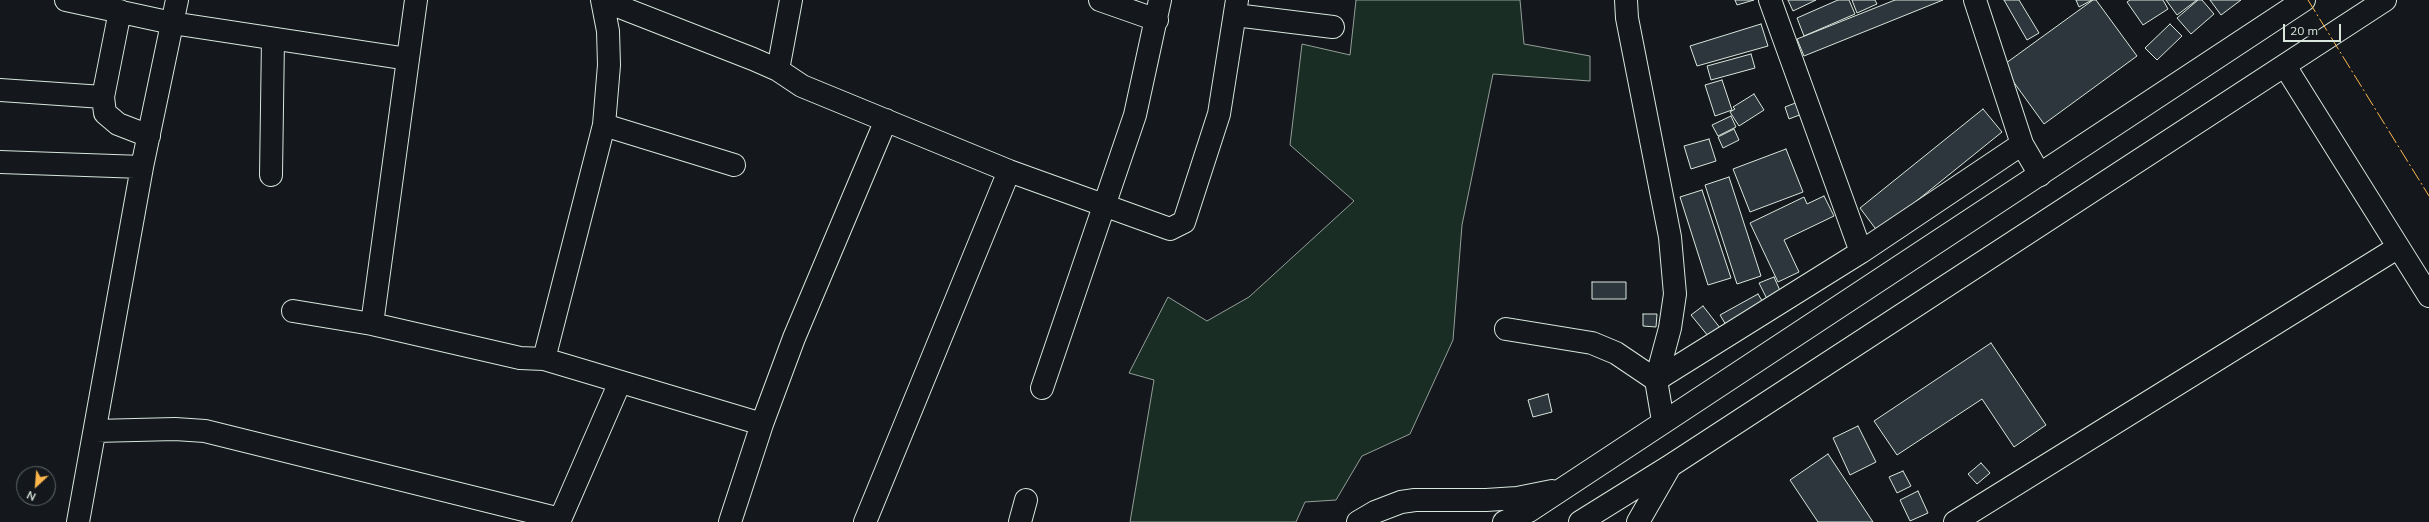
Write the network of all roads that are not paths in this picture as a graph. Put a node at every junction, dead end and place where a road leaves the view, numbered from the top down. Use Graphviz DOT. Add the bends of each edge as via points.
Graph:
graph roads {
  1 [pos="66,0"];
  2 [pos="177,0"];
  3 [pos="416,0"];
  4 [pos="602,0"];
  5 [pos="791,0"];
  6 [pos="1100,0"];
  7 [pos="1626,0"];
  8 [pos="1770,0"];
  9 [pos="1975,0"];
  10 [pos="2304,0"];
  11 [pos="2385,0"];
  12 [pos="1236,8"];
  13 [pos="1159,10"];
  14 [pos="120,11"];
  15 [pos="172,23"];
  16 [pos="1333,27"];
  17 [pos="272,39"];
  18 [pos="408,59"];
  19 [pos="2285,66"];
  20 [pos="778,70"];
  21 [pos="0,90"];
  22 [pos="103,97"];
  23 [pos="886,120"];
  24 [pos="604,125"];
  25 [pos="148,136"];
  26 [pos="2022,144"];
  27 [pos="0,162"];
  28 [pos="734,165"];
  29 [pos="142,166"];
  30 [pos="1009,171"];
  31 [pos="271,175"];
  32 [pos="2040,175"];
  33 [pos="1105,208"];
  34 [pos="2397,248"];
  35 [pos="1861,252"];
  36 [pos="2429,296"];
  37 [pos="293,311"];
  38 [pos="372,324"];
  39 [pos="1506,329"];
  40 [pos="544,359"];
  41 [pos="1656,380"];
  42 [pos="620,382"];
  43 [pos="1042,388"];
  44 [pos="1663,421"];
  45 [pos="762,424"];
  46 [pos="95,431"];
  47 [pos="1670,466"];
  48 [pos="1563,489"];
  49 [pos="1026,500"];
  50 [pos="560,520"];
  51 [pos="78,522"];
  52 [pos="730,522"];
  53 [pos="865,522"];
  54 [pos="1020,522"];
  55 [pos="1358,522"];
  56 [pos="1504,522"];
  57 [pos="1580,522"];
  58 [pos="1638,522"];
  59 [pos="1955,522"];
  1 -- 14 [label="street"];
  2 -- 15 [label="street"];
  3 -- 18 [label="street"];
  4 -- 20 [label="street"];
  4 -- 24 [label="street" via="608,31 609,65"];
  5 -- 20 [label="street"];
  6 -- 13 [label="street"];
  7 -- 41 [label="street" via="1627,18 1670,237 1675,294 1670,328"];
  8 -- 35 [label="street"];
  9 -- 26 [label="street"];
  10 -- 32 [label="street"];
  11 -- 19 [label="street"];
  12 -- 16 [label="street"];
  12 -- 33 [label="street" via="1219,114 1184,222 1170,229"];
  13 -- 33 [label="street" via="1135,115"];
  14 -- 15 [label="street"];
  14 -- 22 [label="street"];
  15 -- 17 [label="street"];
  15 -- 25 [label="street"];
  17 -- 18 [label="street"];
  17 -- 31 [label="street"];
  18 -- 38 [label="street"];
  19 -- 34 [label="street"];
  19 -- 47 [label="street"];
  20 -- 23 [label="street" via="802,86"];
  21 -- 22 [label="street"];
  22 -- 25 [label="street" via="105,113 118,124"];
  23 -- 30 [label="street"];
  23 -- 45 [label="street" via="794,338"];
  24 -- 28 [label="street"];
  24 -- 40 [label="street"];
  25 -- 29 [label="street"];
  26 -- 32 [label="street"];
  26 -- 35 [label="street"];
  27 -- 29 [label="street"];
  29 -- 46 [label="street"];
  30 -- 33 [label="street"];
  30 -- 53 [label="street"];
  32 -- 44 [label="street"];
  33 -- 43 [label="street"];
  34 -- 36 [label="street"];
  34 -- 59 [label="street"];
  35 -- 41 [label="street"];
  37 -- 38 [label="street"];
  38 -- 40 [label="street" via="520,358"];
  39 -- 41 [label="street" via="1592,343 1616,353"];
  40 -- 42 [label="street"];
  41 -- 44 [label="street"];
  42 -- 45 [label="street"];
  42 -- 50 [label="street"];
  44 -- 48 [label="street"];
  45 -- 52 [label="street"];
  46 -- 50 [label="street" via="205,431"];
  46 -- 51 [label="street"];
  47 -- 57 [label="street"];
  47 -- 58 [label="street"];
  48 -- 55 [label="street" via="1517,498 1401,502"];
  48 -- 56 [label="street" via="1528,511"];
  49 -- 54 [label="street"];
}
